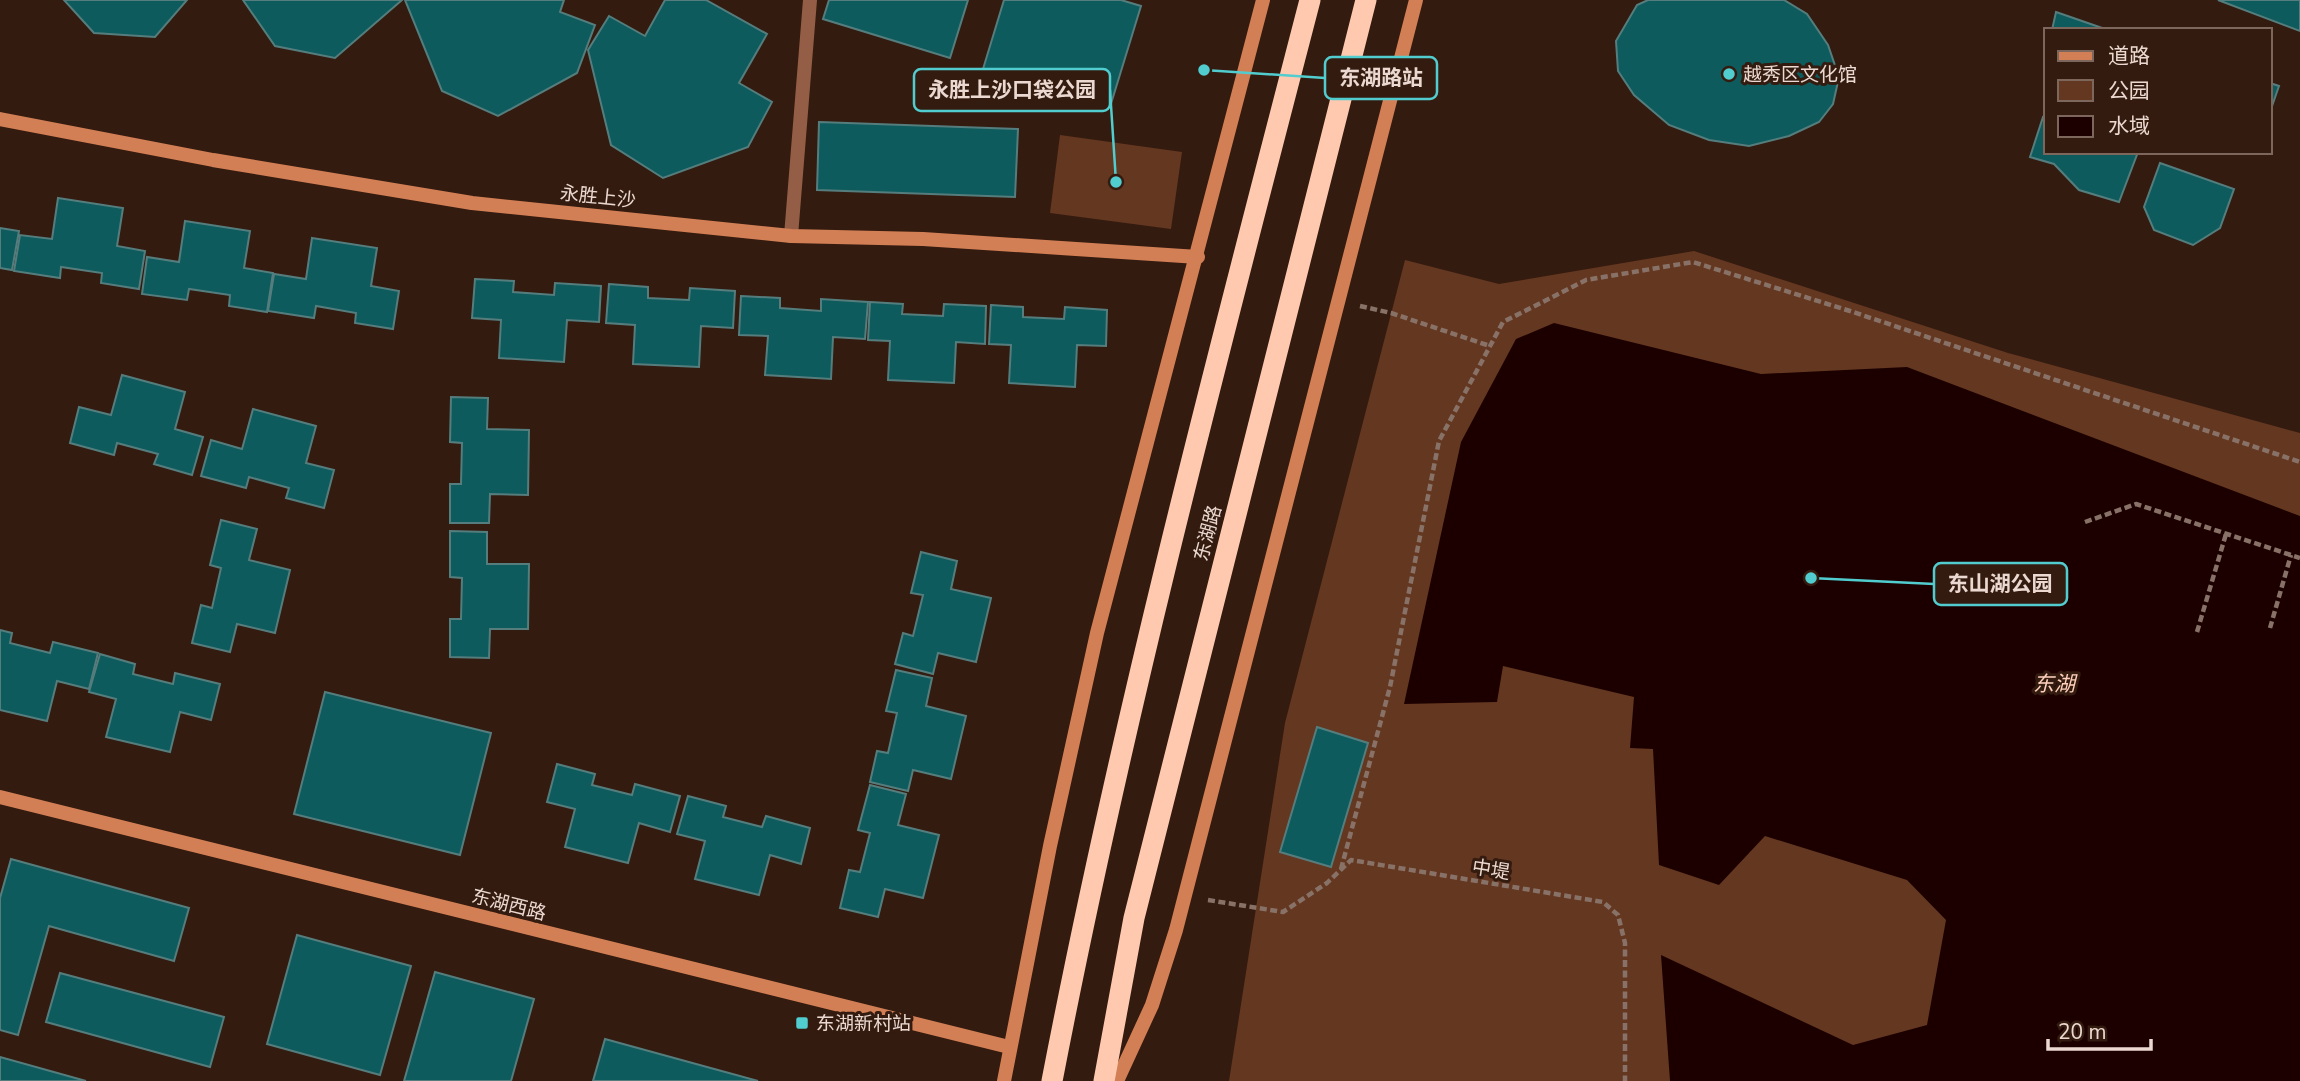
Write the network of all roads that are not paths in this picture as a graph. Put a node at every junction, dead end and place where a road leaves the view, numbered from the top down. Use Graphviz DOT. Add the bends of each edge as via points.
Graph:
graph roads {
  1 [pos="810,0"];
  2 [pos="1263,0"];
  3 [pos="1310,0"];
  4 [pos="1366,0"];
  5 [pos="1416,0"];
  6 [pos="0,119"];
  7 [pos="791,236"];
  8 [pos="1198,257"];
  9 [pos="0,797"];
  10 [pos="1009,1047"];
  11 [pos="1004,1081"];
  12 [pos="1052,1081"];
  13 [pos="1104,1081"];
  14 [pos="1117,1081"];
  1 -- 7 [label="street"];
  2 -- 8 [label="main road"];
  3 -- 12 [label="highway, 东湖路" via="1185,495 1104,835"];
  4 -- 13 [label="highway, 东湖路" via="1134,918"];
  5 -- 14 [label="main road" via="1175,930 1152,1004"];
  6 -- 7 [label="main road, 永胜上沙" via="472,203"];
  7 -- 8 [label="main road, 永胜上沙" via="923,239"];
  8 -- 10 [label="main road" via="1097,633"];
  9 -- 10 [label="main road, 东湖西路"];
  10 -- 11 [label="main road"];
}
